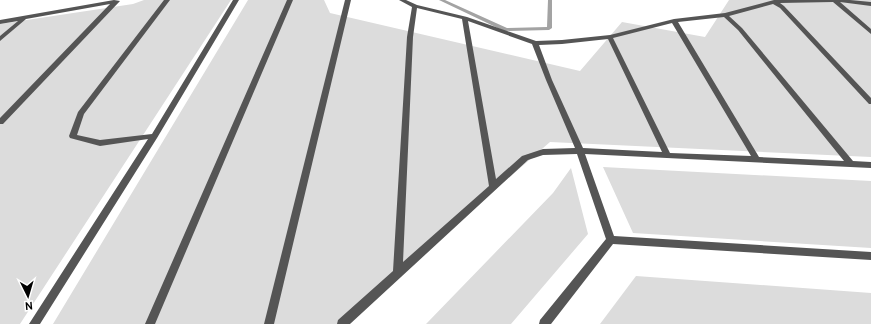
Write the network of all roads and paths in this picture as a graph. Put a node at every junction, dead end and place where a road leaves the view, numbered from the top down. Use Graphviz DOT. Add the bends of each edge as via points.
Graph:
graph roads {
  1 [pos="118,0"];
  2 [pos="167,0"];
  3 [pos="236,0"];
  4 [pos="290,0"];
  5 [pos="348,0"];
  6 [pos="402,0"];
  7 [pos="834,0"];
  8 [pos="774,2"];
  9 [pos="871,4"];
  10 [pos="415,6"];
  11 [pos="725,15"];
  12 [pos="25,17"];
  13 [pos="465,18"];
  14 [pos="674,21"];
  15 [pos="0,22"];
  16 [pos="871,32"];
  17 [pos="610,36"];
  18 [pos="0,39"];
  19 [pos="535,43"];
  20 [pos="871,102"];
  21 [pos="0,122"];
  22 [pos="154,136"];
  23 [pos="580,151"];
  24 [pos="667,155"];
  25 [pos="757,160"];
  26 [pos="851,164"];
  27 [pos="871,165"];
  28 [pos="494,187"];
  29 [pos="611,240"];
  30 [pos="871,256"];
  31 [pos="398,273"];
  32 [pos="34,324"];
  33 [pos="150,324"];
  34 [pos="269,324"];
  35 [pos="342,324"];
  36 [pos="544,324"];
  1 -- 12 [label="street"];
  1 -- 21 [label="street"];
  2 -- 22 [label="street" via="81,114 73,136 100,143"];
  3 -- 22 [label="street"];
  4 -- 33 [label="street"];
  5 -- 34 [label="street"];
  6 -- 10 [label="street"];
  7 -- 8 [label="street"];
  7 -- 9 [label="street"];
  7 -- 16 [label="street"];
  8 -- 11 [label="street"];
  8 -- 20 [label="street" via="782,7"];
  10 -- 13 [label="street"];
  10 -- 31 [label="street" via="410,37"];
  11 -- 14 [label="street"];
  11 -- 26 [label="street" via="740,29"];
  12 -- 15 [label="street"];
  12 -- 18 [label="street"];
  13 -- 19 [label="street"];
  13 -- 28 [label="street"];
  14 -- 17 [label="street"];
  14 -- 25 [label="street"];
  17 -- 19 [label="street"];
  17 -- 24 [label="street"];
  19 -- 23 [label="street" via="548,80"];
  22 -- 32 [label="street"];
  23 -- 24 [label="street"];
  23 -- 28 [label="street" via="543,152 524,158"];
  23 -- 29 [label="street"];
  24 -- 25 [label="street"];
  25 -- 26 [label="street"];
  26 -- 27 [label="street"];
  28 -- 31 [label="street"];
  29 -- 30 [label="street"];
  29 -- 36 [label="street"];
  31 -- 35 [label="street"];
}
